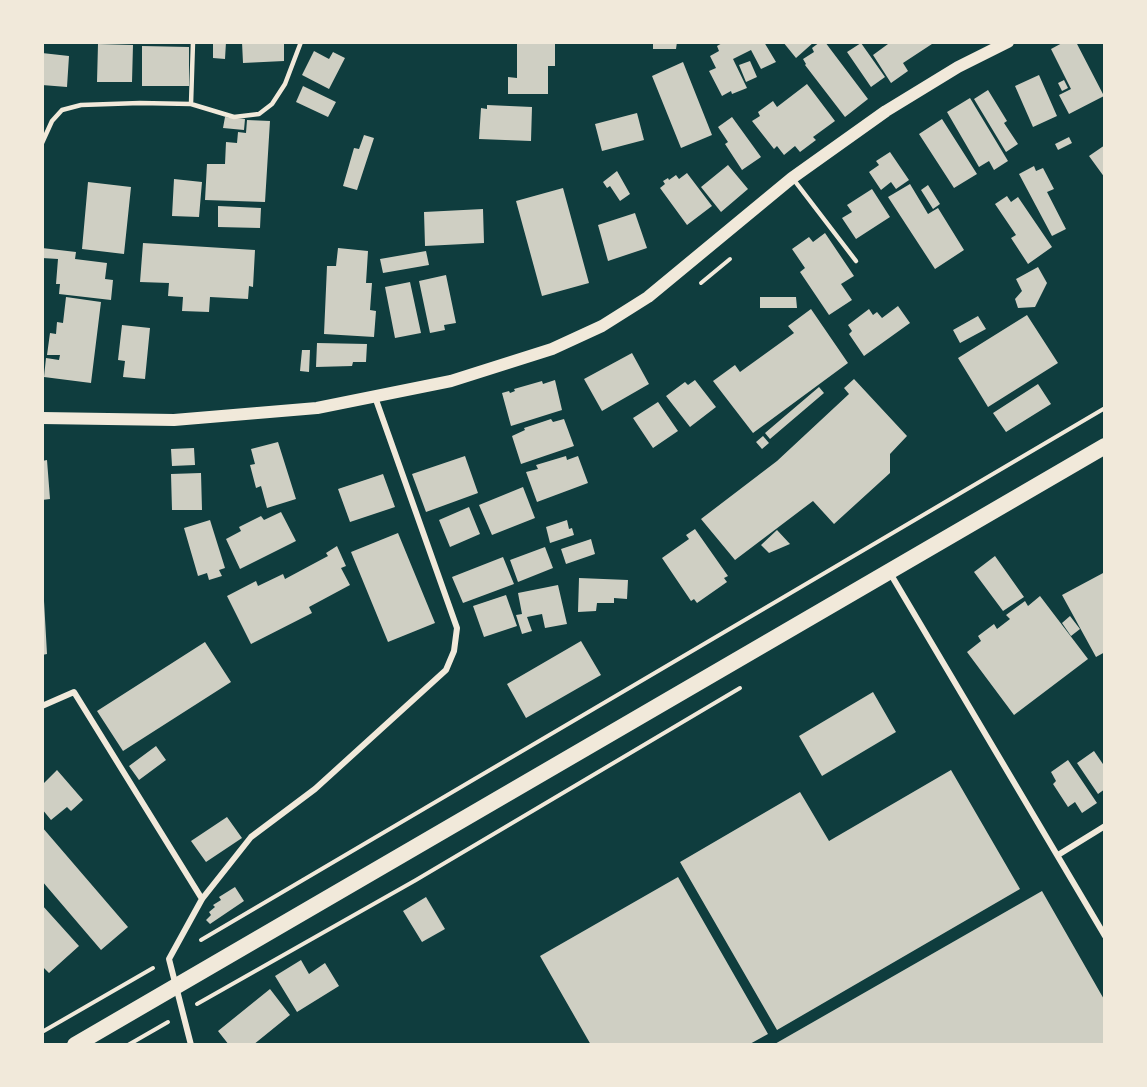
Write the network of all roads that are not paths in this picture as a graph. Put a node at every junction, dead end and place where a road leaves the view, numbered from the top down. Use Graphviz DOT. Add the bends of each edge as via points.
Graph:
graph roads {
  1 [pos="194,42"];
  2 [pos="301,42"];
  3 [pos="1008,42"];
  4 [pos="191,104"];
  5 [pos="42,143"];
  6 [pos="792,178"];
  7 [pos="856,261"];
  8 [pos="375,397"];
  9 [pos="42,418"];
  10 [pos="1105,446"];
  11 [pos="889,573"];
  12 [pos="42,706"];
  13 [pos="1105,826"];
  14 [pos="1059,855"];
  15 [pos="202,899"];
  16 [pos="1105,936"];
  17 [pos="175,987"];
  18 [pos="75,1045"];
  19 [pos="191,1045"];
  1 -- 4 [label="lane"];
  2 -- 4 [label="lane" via="285,84 272,104 259,114 234,117"];
  3 -- 6 [label="main road" via="886,111"];
  4 -- 5 [label="lane" via="81,105 62,110"];
  6 -- 7 [label="lane"];
  6 -- 8 [label="main road" via="648,297 602,326 552,349 451,381"];
  8 -- 9 [label="main road" via="317,408 174,420"];
  8 -- 15 [label="street" via="457,628 454,651 446,670 315,789 252,837"];
  10 -- 11 [label="highway"];
  11 -- 14 [label="street"];
  11 -- 17 [label="highway"];
  12 -- 15 [label="street" via="74,692"];
  13 -- 14 [label="street"];
  14 -- 16 [label="street"];
  15 -- 17 [label="street" via="169,959"];
  17 -- 18 [label="highway"];
  17 -- 19 [label="street"];
}
